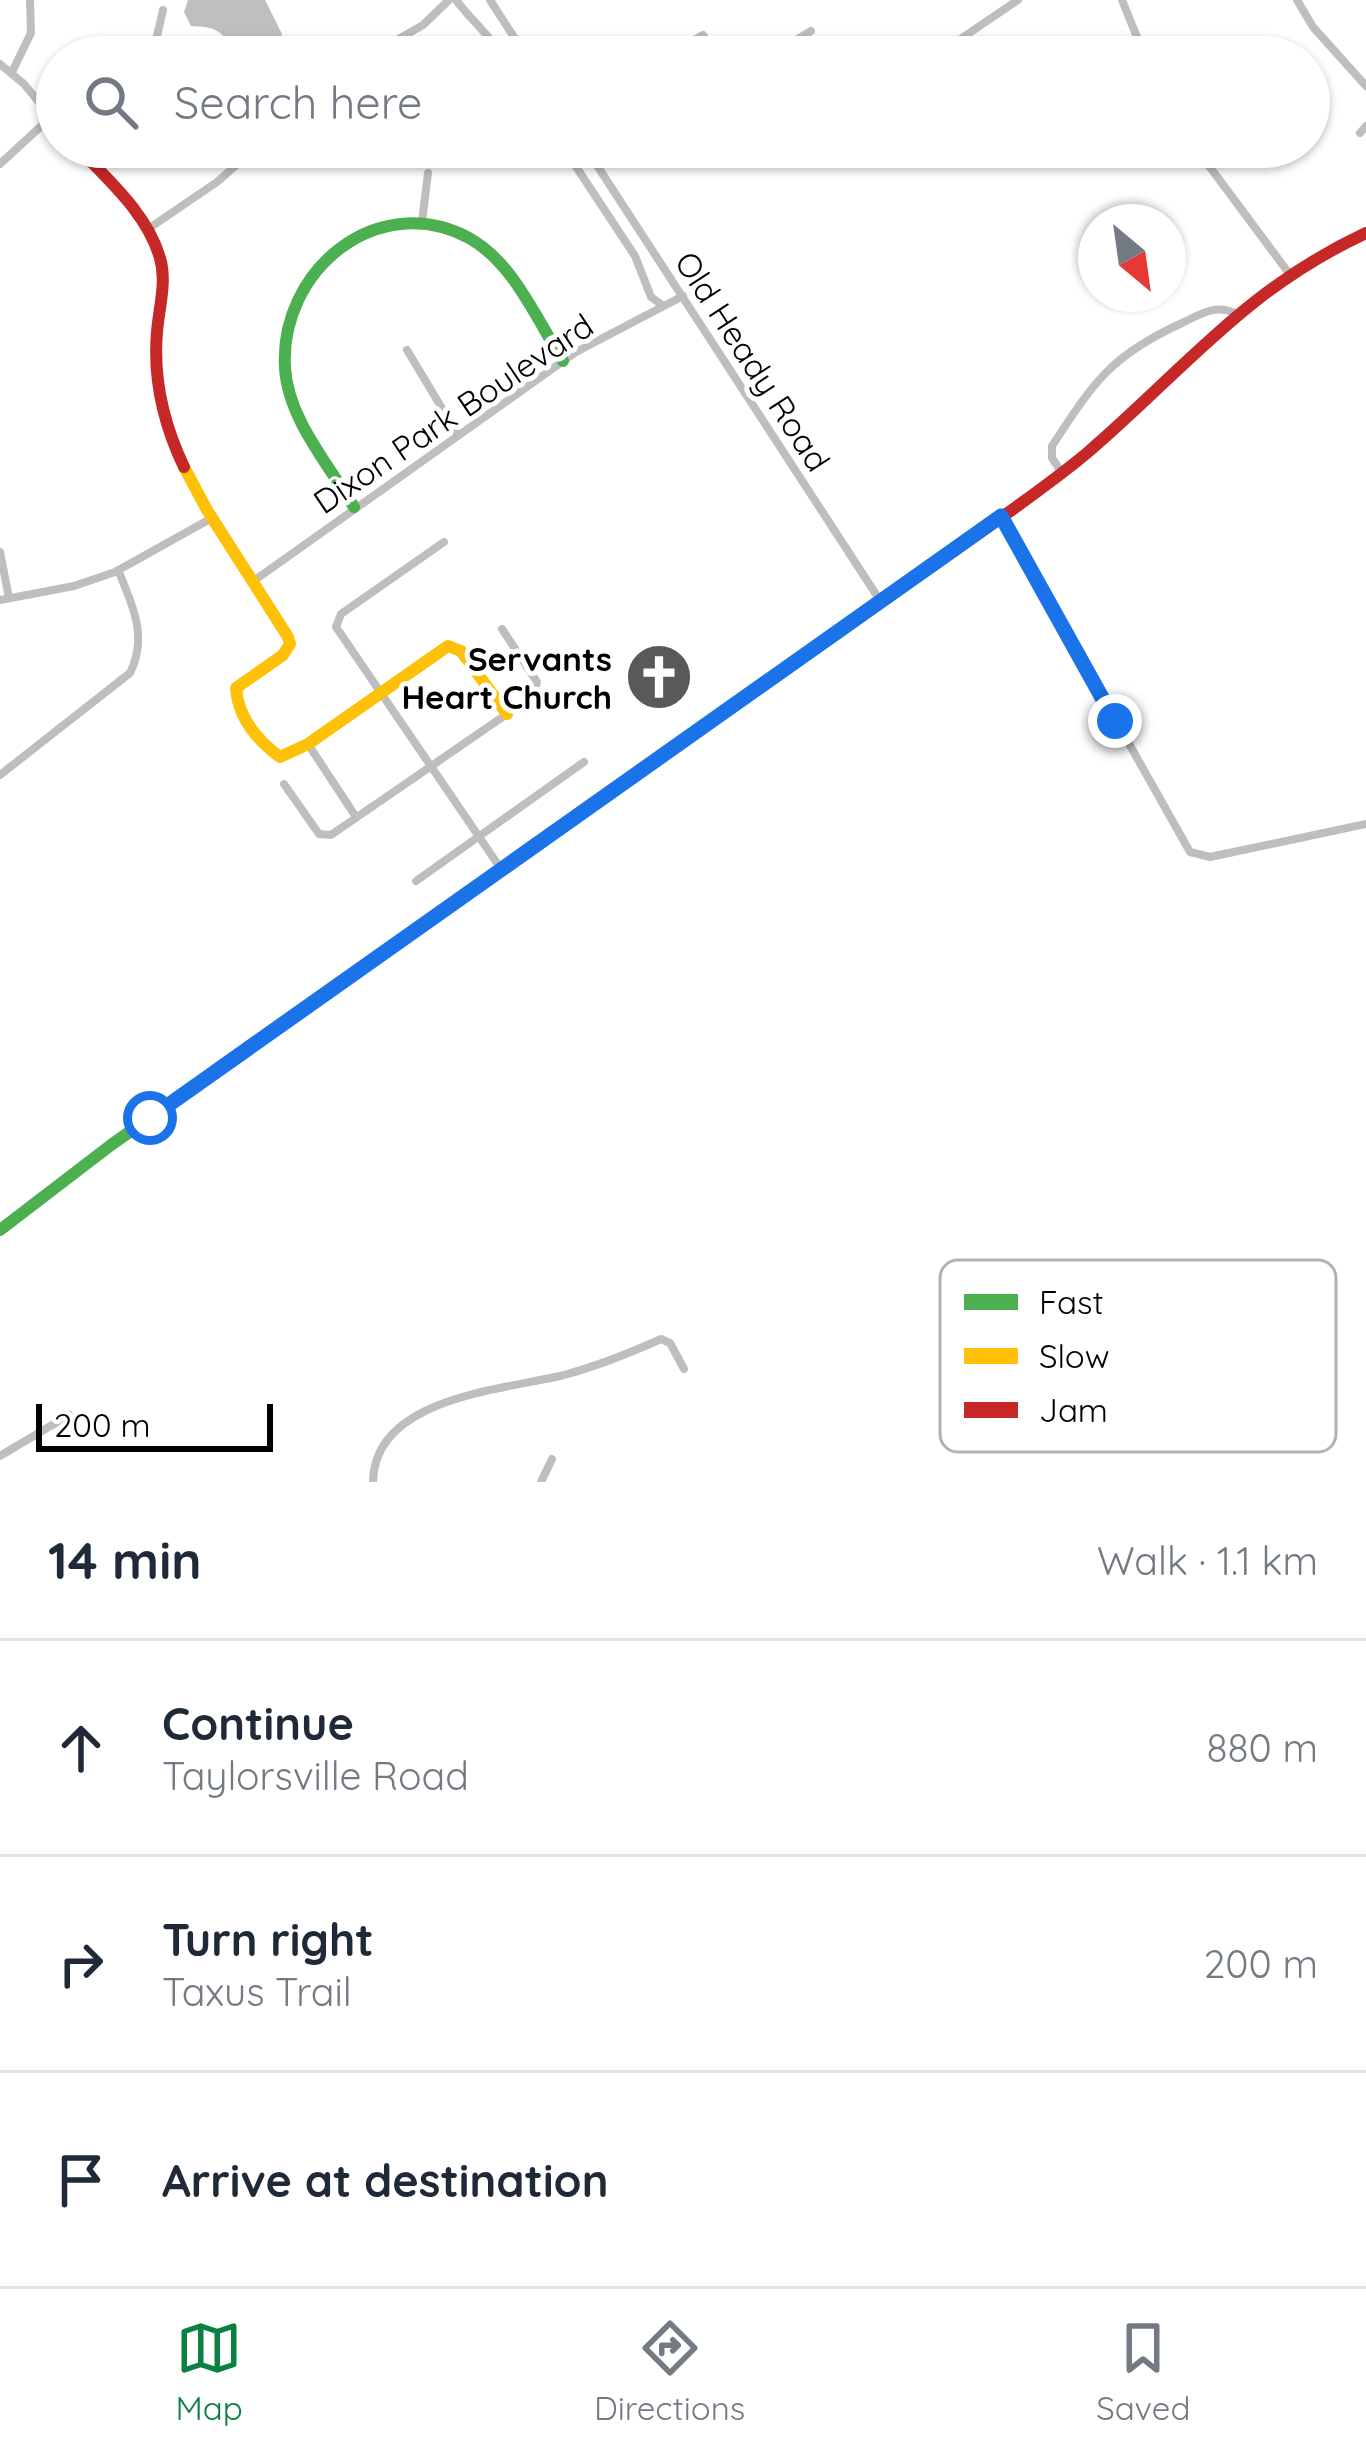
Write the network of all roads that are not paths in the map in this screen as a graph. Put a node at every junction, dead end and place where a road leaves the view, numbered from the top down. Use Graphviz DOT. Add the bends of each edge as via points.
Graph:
graph roads {
  1 [pos="30,0"];
  2 [pos="453,0"];
  3 [pos="490,0"];
  4 [pos="1018,0"];
  5 [pos="1122,0"];
  6 [pos="1297,0"];
  7 [pos="163,10"];
  8 [pos="811,31"];
  9 [pos="157,36"];
  10 [pos="404,36"];
  11 [pos="490,36"];
  12 [pos="513,36"];
  13 [pos="803,36"];
  14 [pos="965,36"];
  15 [pos="1137,36"];
  16 [pos="1321,36"];
  17 [pos="1330,46"];
  18 [pos="0,64"];
  19 [pos="12,72"];
  20 [pos="1366,86"];
  21 [pos="36,100"];
  22 [pos="36,135"];
  23 [pos="0,164"];
  24 [pos="95,168"];
  25 [pos="232,168"];
  26 [pos="577,168"];
  27 [pos="599,168"];
  28 [pos="1211,168"];
  29 [pos="428,173"];
  30 [pos="422,222"];
  31 [pos="148,229"];
  32 [pos="1366,233"];
  33 [pos="1288,272"];
  34 [pos="683,296"];
  35 [pos="662,305"];
  36 [pos="1235,314"];
  37 [pos="407,350"];
  38 [pos="563,361"];
  39 [pos="458,435"];
  40 [pos="1062,473"];
  41 [pos="354,507"];
  42 [pos="1001,516"];
  43 [pos="214,517"];
  44 [pos="444,542"];
  45 [pos="0,552"];
  46 [pos="118,570"];
  47 [pos="255,580"];
  48 [pos="5,599"];
  49 [pos="880,602"];
  50 [pos="502,629"];
  51 [pos="378,692"];
  52 [pos="507,714"];
  53 [pos="308,744"];
  54 [pos="584,762"];
  55 [pos="430,767"];
  56 [pos="0,775"];
  57 [pos="284,784"];
  58 [pos="356,817"];
  59 [pos="1366,824"];
  60 [pos="479,837"];
  61 [pos="501,869"];
  62 [pos="416,881"];
  63 [pos="0,1230"];
  64 [pos="684,1369"];
  65 [pos="69,1415"];
  66 [pos="0,1456"];
  67 [pos="552,1459"];
  68 [pos="373,1482"];
  69 [pos="541,1482"];
  1 -- 19 [label="street" via="31,33"];
  2 -- 10 [label="street"];
  2 -- 11 [label="street"];
  3 -- 12 [label="street"];
  4 -- 14 [label="street"];
  5 -- 15 [label="street"];
  6 -- 16 [label="street"];
  7 -- 9 [label="street"];
  8 -- 13 [label="street"];
  17 -- 20 [label="street"];
  18 -- 19 [label="street"];
  19 -- 21 [label="street"];
  22 -- 23 [label="street"];
  24 -- 31 [label="main road"];
  25 -- 31 [label="street"];
  26 -- 35 [label="street"];
  27 -- 34 [label="street, Old Heady Road"];
  28 -- 33 [label="street"];
  29 -- 30 [label="street"];
  30 -- 38 [label="main road" via="494,255"];
  30 -- 41 [label="main road" via="376,228 334,249 302,283 284,331 290,392"];
  31 -- 43 [label="main road" via="163,280 156,353 164,413"];
  32 -- 33 [label="main road"];
  33 -- 36 [label="main road"];
  34 -- 35 [label="street, Dixon Park Boulevard"];
  34 -- 49 [label="street, Old Heady Road"];
  35 -- 38 [label="street, Dixon Park Boulevard"];
  36 -- 40 [label="main road"];
  36 -- 40 [label="street" via="1210,310 1115,361 1052,446"];
  37 -- 39 [label="street"];
  38 -- 39 [label="street, Dixon Park Boulevard"];
  39 -- 41 [label="street, Dixon Park Boulevard"];
  40 -- 42 [label="main road"];
  41 -- 47 [label="street, Dixon Park Boulevard"];
  42 -- 49 [label="main road"];
  42 -- 59 [label="street" via="1190,852 1210,857"];
  43 -- 46 [label="street"];
  43 -- 47 [label="main road"];
  44 -- 51 [label="street" via="337,620 338,634"];
  45 -- 48 [label="street"];
  46 -- 48 [label="street"];
  46 -- 56 [label="street" via="139,632 141,651 130,673"];
  47 -- 53 [label="main road" via="290,644 236,688 236,703 280,757"];
  49 -- 61 [label="main road"];
  50 -- 52 [label="street" via="537,682 534,694"];
  51 -- 52 [label="main road" via="455,647"];
  51 -- 53 [label="main road"];
  51 -- 55 [label="street"];
  52 -- 55 [label="street"];
  53 -- 58 [label="street"];
  54 -- 60 [label="street"];
  55 -- 58 [label="street"];
  55 -- 60 [label="street"];
  57 -- 58 [label="street" via="319,834"];
  60 -- 61 [label="street"];
  60 -- 62 [label="street"];
  61 -- 63 [label="main road"];
  64 -- 68 [label="street" via="662,1340 586,1369 450,1399 398,1431 378,1456"];
  65 -- 66 [label="street"];
  67 -- 69 [label="street"];
}
